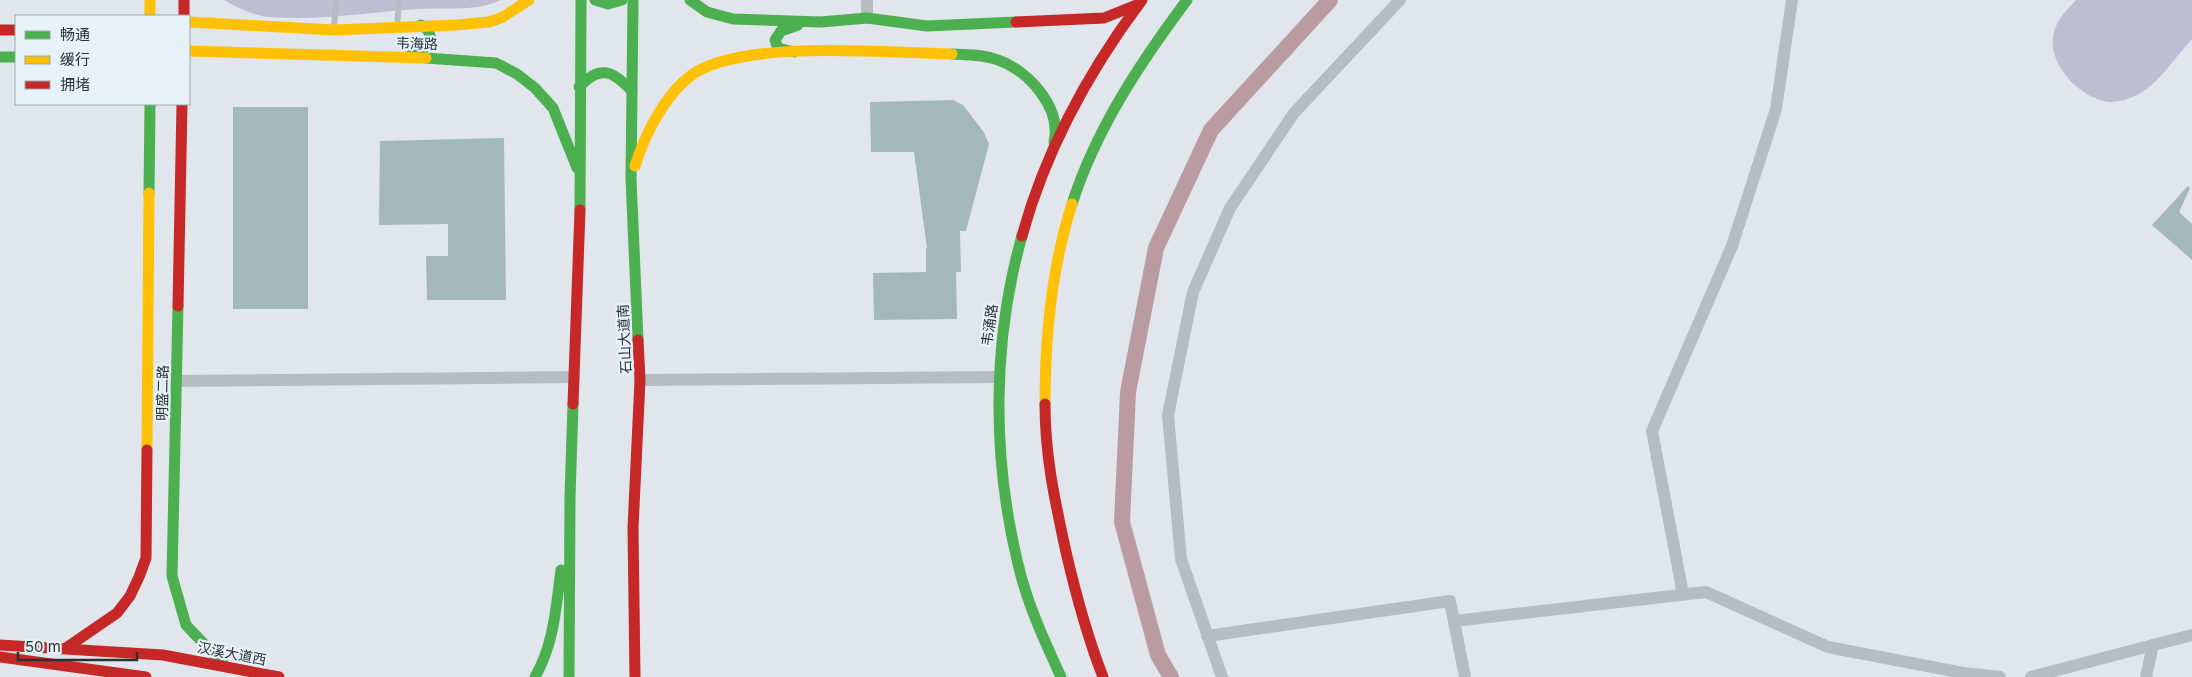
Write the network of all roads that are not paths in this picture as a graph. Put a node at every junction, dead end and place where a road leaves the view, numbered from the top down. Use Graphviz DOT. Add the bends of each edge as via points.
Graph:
graph roads {
  1 [pos="150,0"];
  2 [pos="184,0"];
  3 [pos="336,0"];
  4 [pos="399,0"];
  5 [pos="528,0"];
  6 [pos="581,0"];
  7 [pos="595,0"];
  8 [pos="622,0"];
  9 [pos="633,0"];
  10 [pos="690,0"];
  11 [pos="867,0"];
  12 [pos="1187,0"];
  13 [pos="1400,0"];
  14 [pos="1792,0"];
  15 [pos="1140,2"];
  16 [pos="150,15"];
  17 [pos="184,15"];
  18 [pos="867,18"];
  19 [pos="190,22"];
  20 [pos="821,22"];
  21 [pos="421,25"];
  22 [pos="927,26"];
  23 [pos="397,28"];
  24 [pos="0,30"];
  25 [pos="15,30"];
  26 [pos="334,30"];
  27 [pos="190,51"];
  28 [pos="800,52"];
  29 [pos="890,52"];
  30 [pos="408,57"];
  31 [pos="0,58"];
  32 [pos="15,58"];
  33 [pos="579,87"];
  34 [pos="632,91"];
  35 [pos="150,105"];
  36 [pos="182,105"];
  37 [pos="1054,146"];
  38 [pos="581,178"];
  39 [pos="631,179"];
  40 [pos="574,377"];
  41 [pos="998,377"];
  42 [pos="640,380"];
  43 [pos="177,381"];
  44 [pos="570,498"];
  45 [pos="1684,594"];
  46 [pos="1454,621"];
  47 [pos="634,625"];
  48 [pos="2192,635"];
  49 [pos="1207,636"];
  50 [pos="0,645"];
  51 [pos="2153,645"];
  52 [pos="1045,647"];
  53 [pos="66,648"];
  54 [pos="0,658"];
  55 [pos="225,666"];
  56 [pos="146,677"];
  57 [pos="278,677"];
  58 [pos="535,677"];
  59 [pos="569,677"];
  60 [pos="635,677"];
  61 [pos="644,677"];
  62 [pos="1057,677"];
  63 [pos="1061,677"];
  64 [pos="1103,677"];
  65 [pos="1222,677"];
  66 [pos="1464,677"];
  67 [pos="2000,677"];
  68 [pos="2031,677"];
  69 [pos="2146,677"];
  1 -- 16 [label="main road"];
  2 -- 17 [label="main road"];
  3 -- 26 [label="lane"];
  4 -- 23 [label="lane"];
  5 -- 21 [label="main road" via="503,17 489,22"];
  6 -- 33 [label="main road"];
  7 -- 8 [label="main road" via="602,4"];
  9 -- 34 [label="main road, 石山大道南"];
  10 -- 20 [label="main road" via="707,12 733,19"];
  11 -- 18 [label="street"];
  12 -- 64 [label="main road" via="1155,42 1100,136 1078,185 1062,236 1051,302 1045,362 1046,424 1052,485 1087,638"];
  13 -- 49 [label="street" via="1294,113 1230,208 1193,292 1168,415 1180,559"];
  14 -- 45 [label="street" via="1776,109 1732,246 1652,431"];
  15 -- 22 [label="main road" via="1104,18"];
  15 -- 37 [label="main road, 韦涌路" via="1098,63"];
  18 -- 20 [label="main road"];
  18 -- 22 [label="main road"];
  19 -- 26 [label="main road"];
  20 -- 28 [label="main road" via="791,26 776,34 777,46 784,52"];
  21 -- 23 [label="main road"];
  21 -- 30 [label="main road" via="431,34 431,43"];
  22 -- 29 [label="main road" via="937,34 935,40 927,45"];
  23 -- 26 [label="main road"];
  24 -- 25 [label="main road"];
  27 -- 30 [label="main road, 韦海路"];
  28 -- 29 [label="main road"];
  28 -- 39 [label="main road" via="729,59 687,79 649,132"];
  29 -- 37 [label="main road" via="980,56 999,60 1019,70 1035,86 1050,109 1056,126"];
  30 -- 38 [label="main road, 韦海路" via="496,63 517,74 535,88 552,108"];
  31 -- 32 [label="main road"];
  33 -- 34 [label="main road" via="588,76 609,72 620,77"];
  33 -- 38 [label="main road"];
  34 -- 39 [label="main road, 石山大道南"];
  35 -- 53 [label="main road, 明盛二路" via="146,558 137,583 122,608"];
  36 -- 43 [label="main road, 明盛二路"];
  37 -- 41 [label="main road, 韦涌路" via="1031,201 1019,248 1009,290"];
  38 -- 40 [label="main road"];
  39 -- 42 [label="main road, 石山大道南"];
  40 -- 43 [label="street"];
  40 -- 44 [label="main road"];
  41 -- 42 [label="street"];
  41 -- 52 [label="main road, 韦涌路" via="999,436 1012,539 1025,591"];
  42 -- 47 [label="main road, 石山大道南" via="633,528"];
  43 -- 55 [label="main road, 明盛二路" via="172,576 186,625"];
  44 -- 58 [label="main road" via="551,640 546,661"];
  44 -- 59 [label="main road"];
  45 -- 46 [label="street"];
  45 -- 67 [label="street" via="1706,592 1828,647"];
  46 -- 49 [label="street" via="1450,601"];
  46 -- 66 [label="street"];
  47 -- 60 [label="main road, 石山大道南"];
  47 -- 61 [label="main road"];
  48 -- 51 [label="street"];
  49 -- 65 [label="street"];
  50 -- 53 [label="main road, 汉溪大道西"];
  51 -- 68 [label="street"];
  51 -- 69 [label="street"];
  52 -- 62 [label="main road"];
  52 -- 63 [label="main road, 韦涌路"];
  53 -- 55 [label="main road, 汉溪大道西" via="163,655"];
  54 -- 56 [label="main road"];
  55 -- 57 [label="main road, 汉溪大道西"];
}
